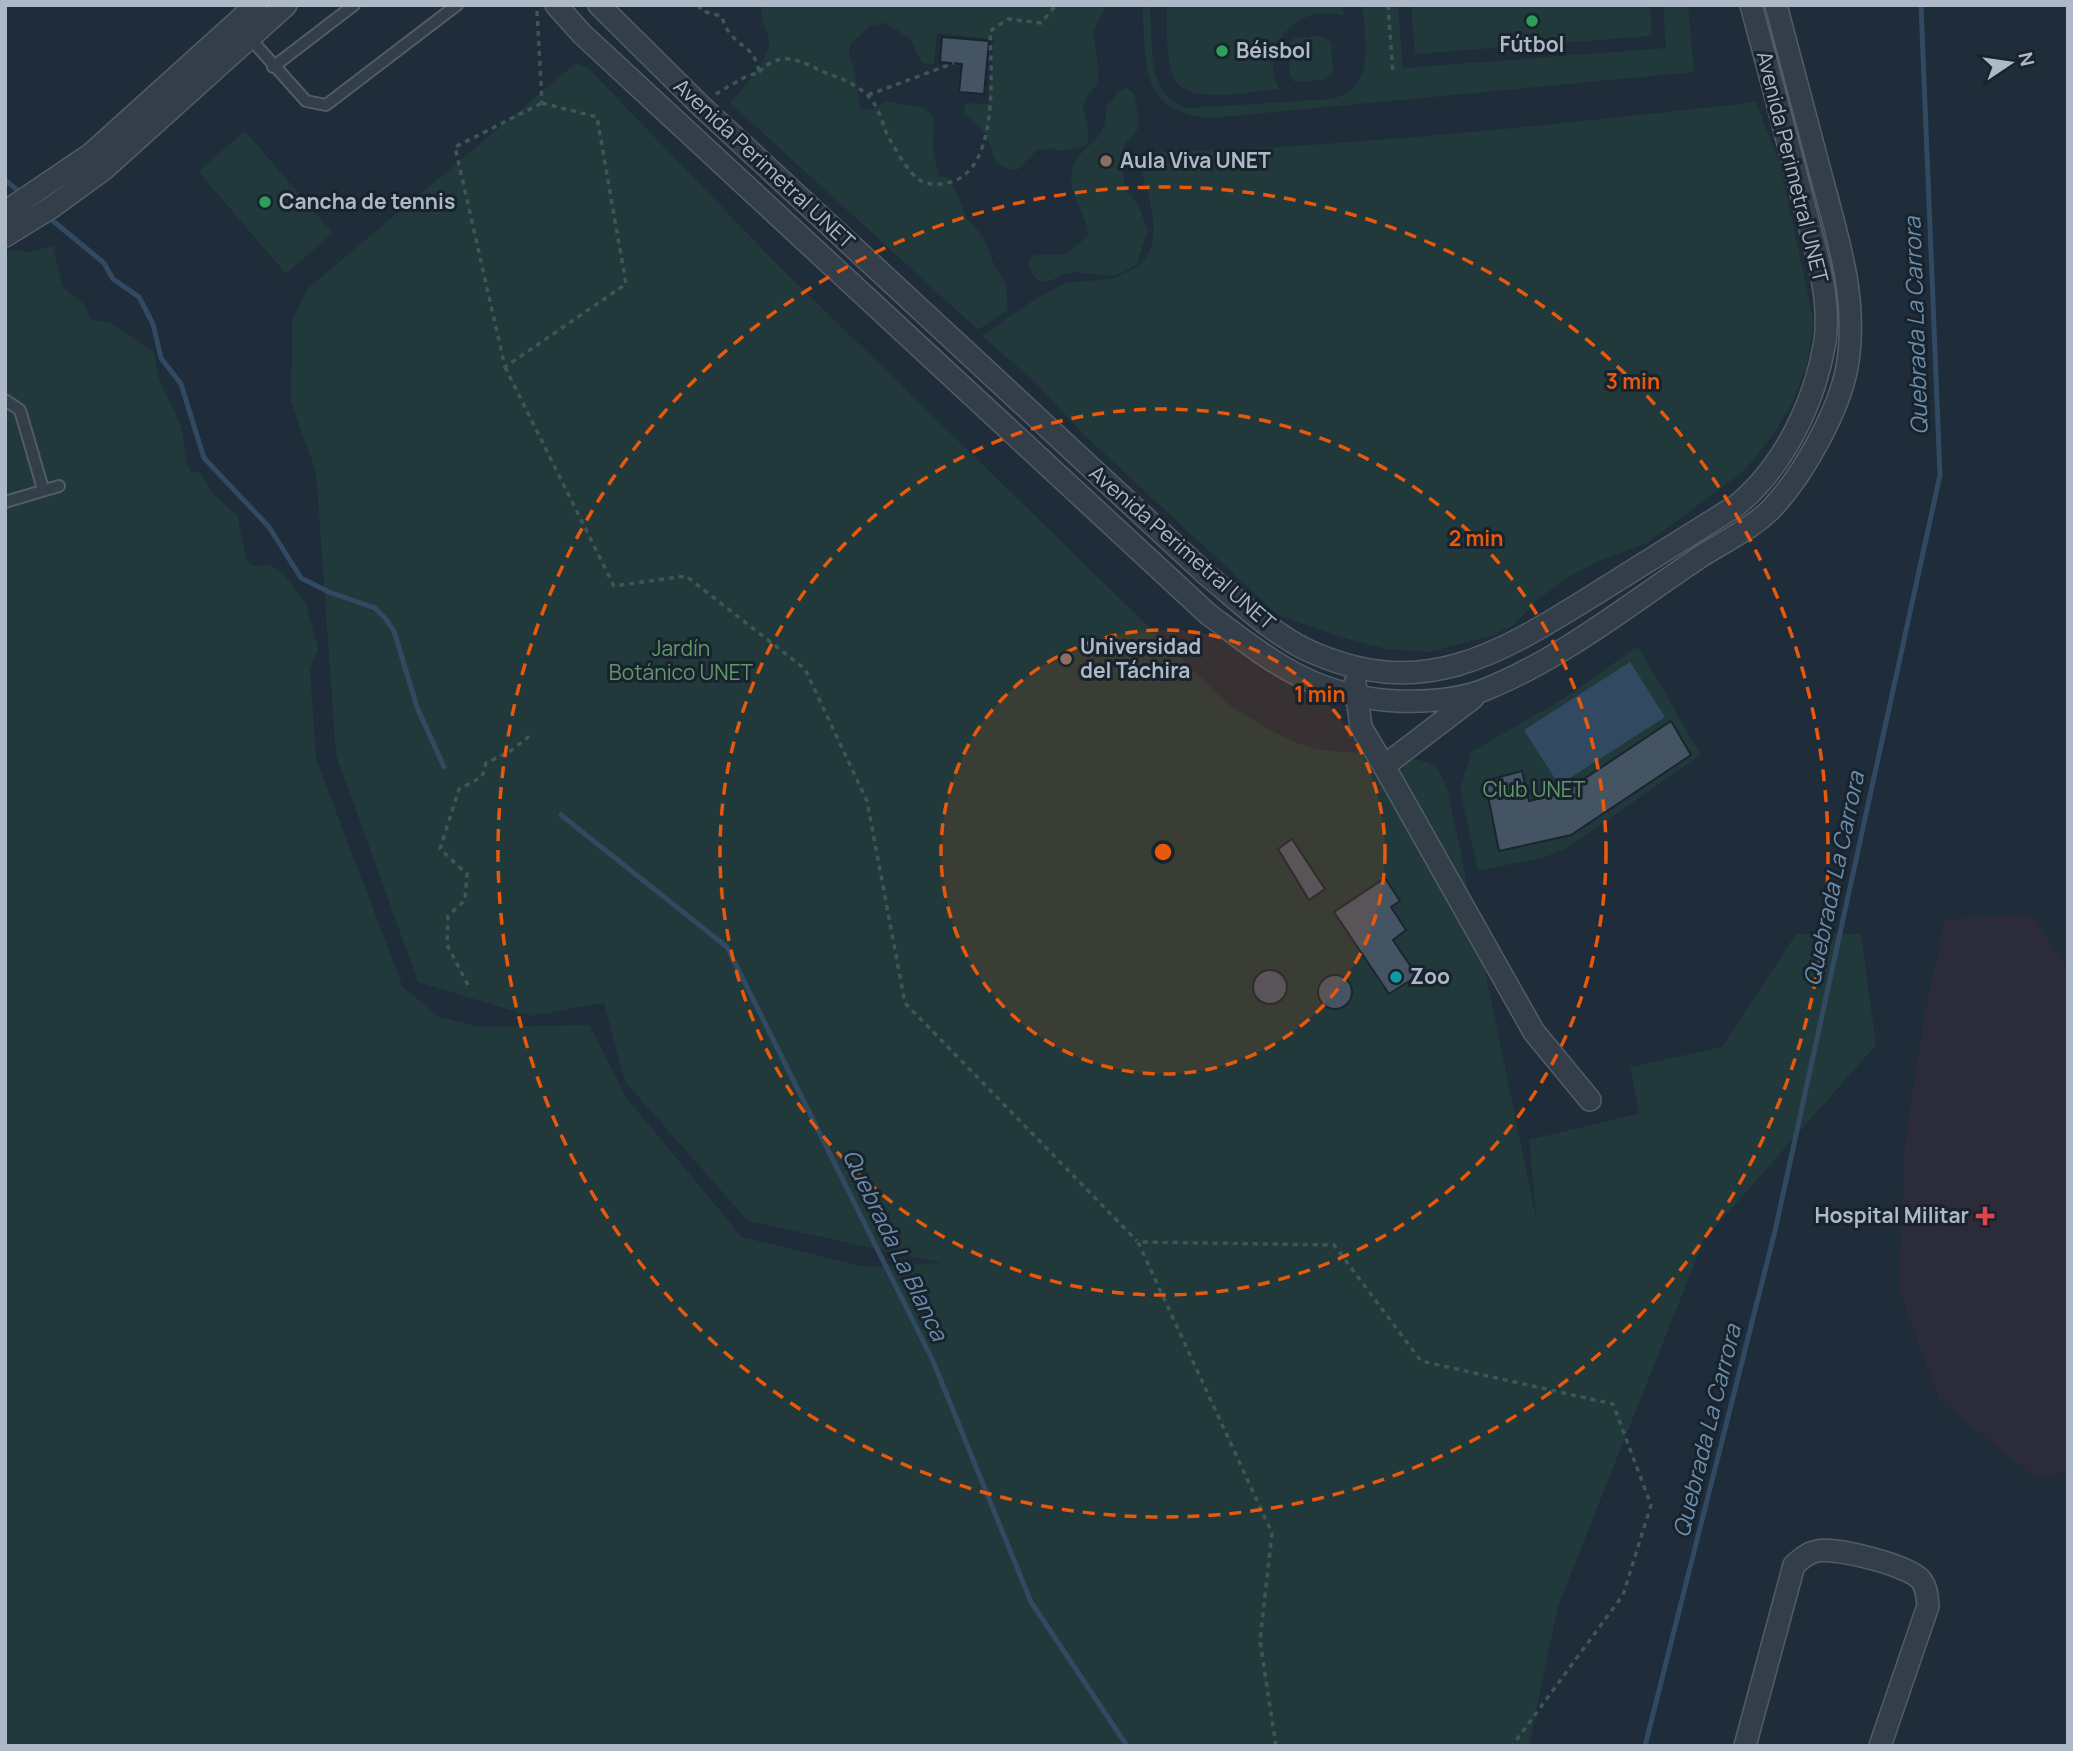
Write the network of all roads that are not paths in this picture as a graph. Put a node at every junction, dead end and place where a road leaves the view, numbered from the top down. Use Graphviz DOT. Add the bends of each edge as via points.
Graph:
graph roads {
  1 [pos="256,5"];
  2 [pos="286,5"];
  3 [pos="354,5"];
  4 [pos="457,5"];
  5 [pos="556,5"];
  6 [pos="598,5"];
  7 [pos="1751,5"];
  8 [pos="1776,5"];
  9 [pos="242,30"];
  10 [pos="273,67"];
  11 [pos="98,162"];
  12 [pos="5,212"];
  13 [pos="5,236"];
  14 [pos="5,400"];
  15 [pos="59,486"];
  16 [pos="43,489"];
  17 [pos="1757,489"];
  18 [pos="5,502"];
  19 [pos="1772,509"];
  20 [pos="1356,667"];
  21 [pos="1483,691"];
  22 [pos="1354,696"];
  23 [pos="1384,766"];
  24 [pos="1590,1100"];
  25 [pos="1745,1746"];
  26 [pos="1881,1746"];
  1 -- 9 [label="street"];
  2 -- 9 [label="street"];
  3 -- 10 [label="lane"];
  4 -- 10 [label="lane" via="326,105 306,101"];
  5 -- 22 [label="street" via="601,52 1208,614 1281,669"];
  6 -- 20 [label="street, Avenida Perimetral UNET" via="1208,576 1276,631 1306,649"];
  7 -- 17 [label="street, Avenida Perimetral UNET" via="1824,286 1825,339 1801,418"];
  8 -- 19 [label="street" via="1845,266 1853,321 1836,401 1799,473"];
  9 -- 10 [label="lane"];
  9 -- 11 [label="street"];
  11 -- 12 [label="street"];
  11 -- 13 [label="street" via="52,207"];
  14 -- 16 [label="lane" via="20,410"];
  15 -- 16 [label="lane"];
  16 -- 18 [label="lane"];
  17 -- 19 [label="street"];
  17 -- 20 [label="street, Avenida Perimetral UNET" via="1492,655 1416,672"];
  19 -- 21 [label="street" via="1556,654"];
  20 -- 22 [label="street"];
  21 -- 22 [label="street" via="1434,700"];
  21 -- 23 [label="street"];
  22 -- 23 [label="street" via="1361,727"];
  23 -- 24 [label="street" via="1534,1031"];
  25 -- 26 [label="street" via="1794,1565 1818,1550 1906,1569 1920,1578 1926,1590 1927,1606"];
}
